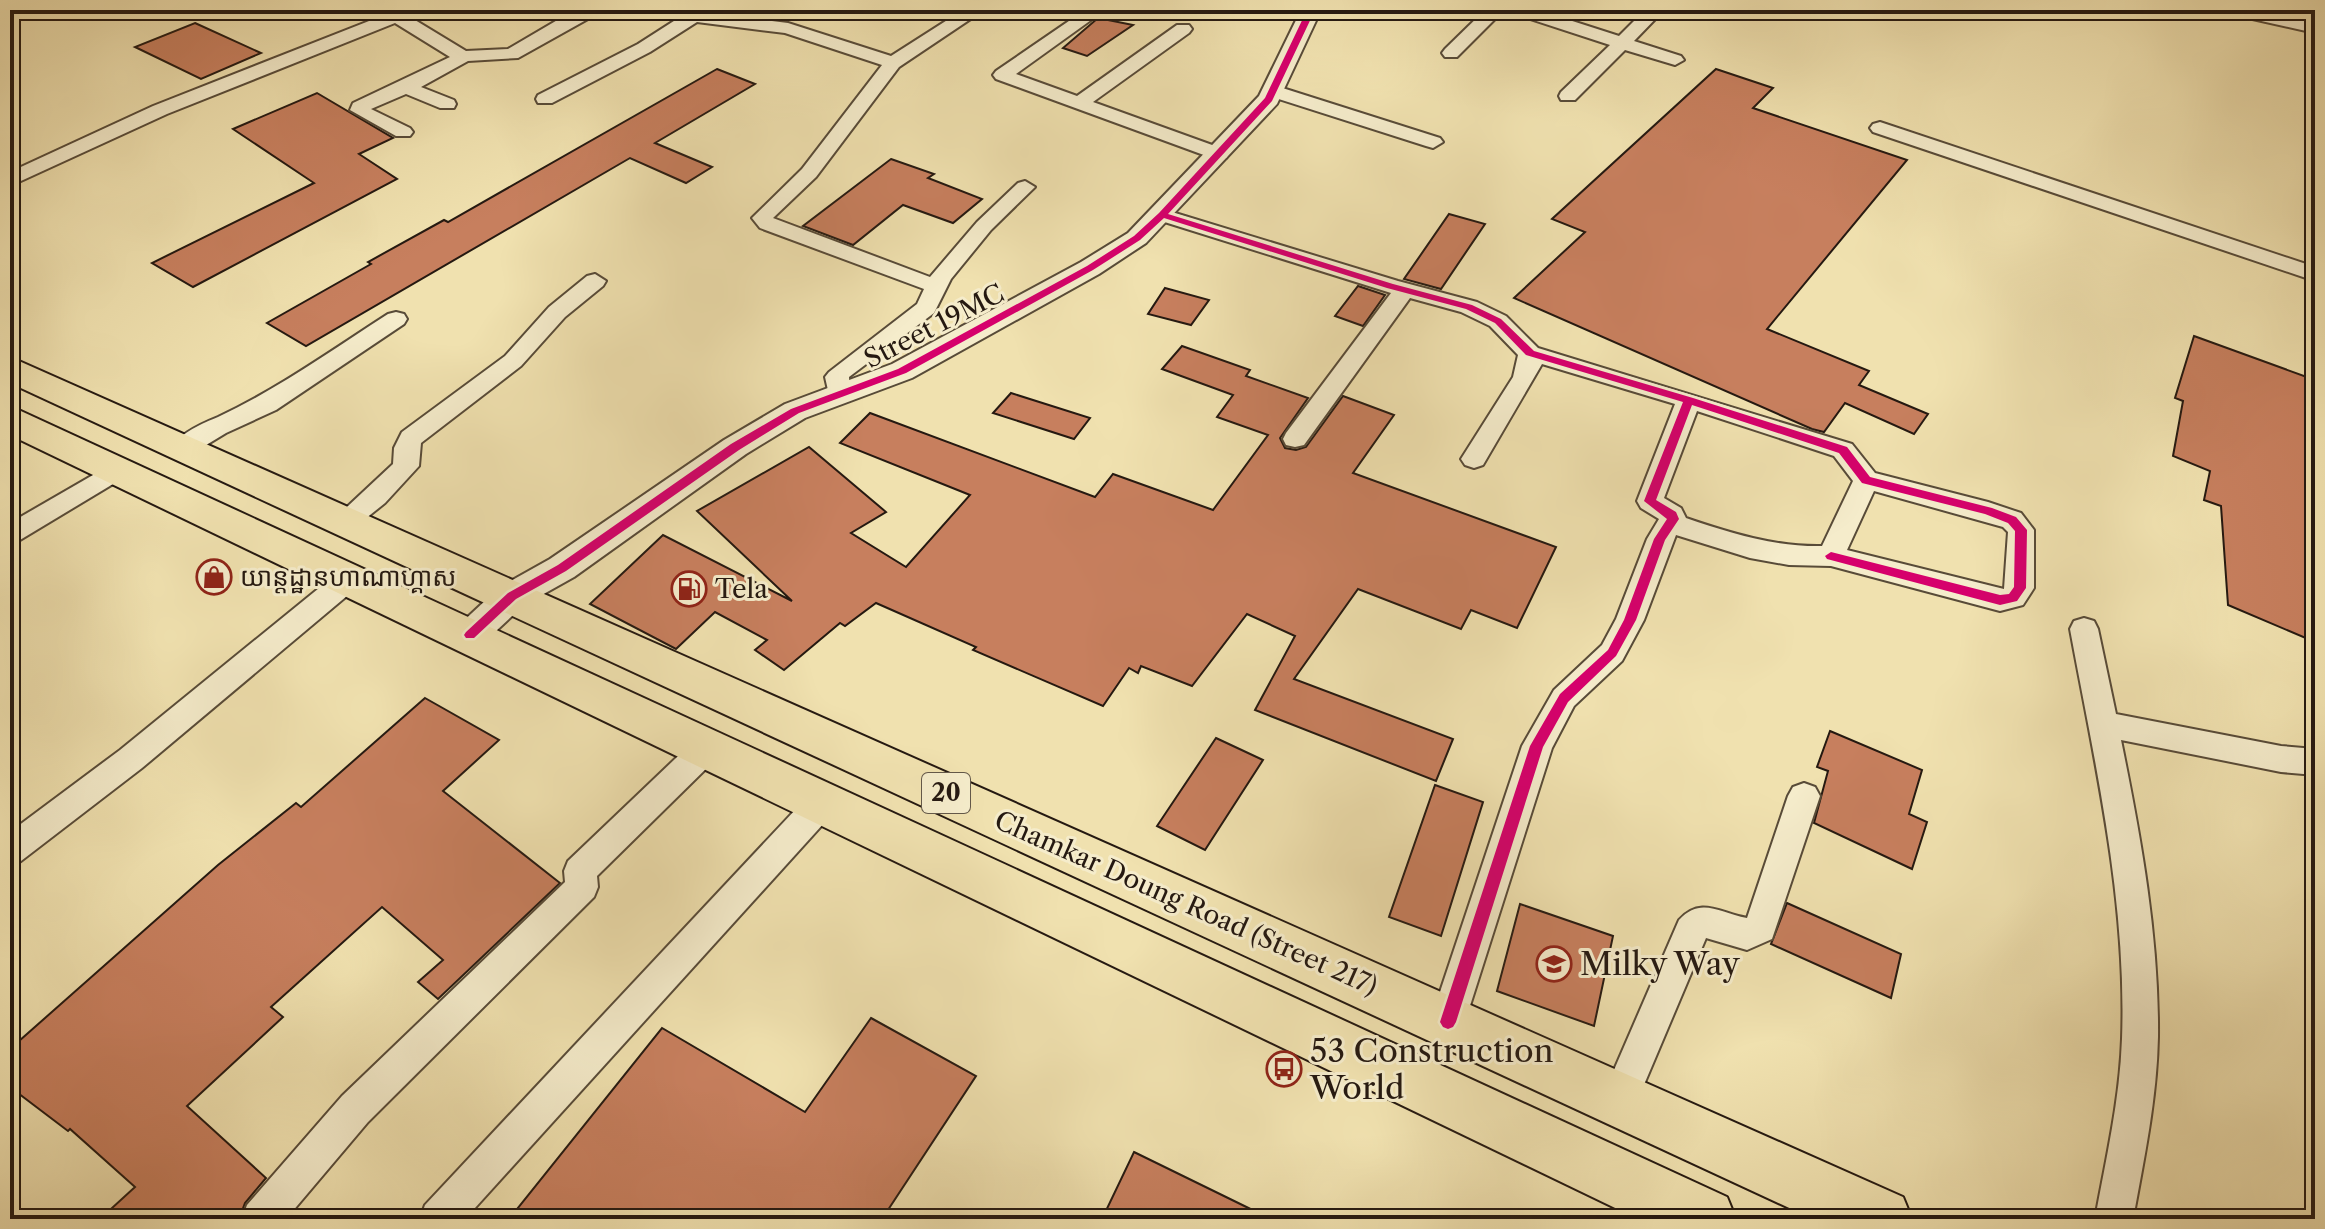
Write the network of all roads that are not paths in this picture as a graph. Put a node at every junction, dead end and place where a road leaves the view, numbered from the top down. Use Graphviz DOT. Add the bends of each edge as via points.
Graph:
graph roads {
  1 [pos="595,10"];
  2 [pos="645,10"];
  3 [pos="805,10"];
  4 [pos="975,10"];
  5 [pos="1096,10"];
  6 [pos="1311,10"];
  7 [pos="1495,10"];
  8 [pos="1521,10"];
  9 [pos="1655,10"];
  10 [pos="2236,10"];
  11 [pos="404,13"];
  12 [pos="691,18"];
  13 [pos="781,27"];
  14 [pos="2315,28"];
  15 [pos="1183,29"];
  16 [pos="1625,43"];
  17 [pos="1451,53"];
  18 [pos="463,57"];
  19 [pos="1675,60"];
  20 [pos="893,63"];
  21 [pos="406,87"];
  22 [pos="1273,91"];
  23 [pos="1568,96"];
  24 [pos="545,99"];
  25 [pos="1079,103"];
  26 [pos="447,104"];
  27 [pos="1880,128"];
  28 [pos="403,132"];
  29 [pos="1433,142"];
  30 [pos="1219,154"];
  31 [pos="10,180"];
  32 [pos="1025,187"];
  33 [pos="1162,215"];
  34 [pos="2315,274"];
  35 [pos="595,281"];
  36 [pos="935,286"];
  37 [pos="1405,289"];
  38 [pos="396,319"];
  39 [pos="1530,353"];
  40 [pos="10,369"];
  41 [pos="838,393"];
  42 [pos="1689,400"];
  43 [pos="10,419"];
  44 [pos="1295,439"];
  45 [pos="184,447"];
  46 [pos="1474,459"];
  47 [pos="119,469"];
  48 [pos="1866,480"];
  49 [pos="346,520"];
  50 [pos="1671,523"];
  51 [pos="10,536"];
  52 [pos="1831,556"];
  53 [pos="350,578"];
  54 [pos="512,596"];
  55 [pos="2084,629"];
  56 [pos="470,635"];
  57 [pos="2102,724"];
  58 [pos="708,747"];
  59 [pos="2315,762"];
  60 [pos="1804,796"];
  61 [pos="823,802"];
  62 [pos="10,851"];
  63 [pos="1448,1022"];
  64 [pos="1619,1100"];
  65 [pos="261,1219"];
  66 [pos="439,1219"];
  67 [pos="1705,1219"];
  68 [pos="1881,1219"];
  69 [pos="2114,1219"];
  1 -- 18 [label="street" via="509,55"];
  2 -- 12 [label="street"];
  3 -- 13 [label="street"];
  4 -- 20 [label="street"];
  5 -- 25 [label="street" via="1002,75"];
  6 -- 22 [label="street, Street 19MC"];
  7 -- 17 [label="street"];
  8 -- 16 [label="street"];
  9 -- 16 [label="street"];
  10 -- 14 [label="street"];
  11 -- 18 [label="street"];
  11 -- 31 [label="street" via="160,110"];
  12 -- 13 [label="street"];
  12 -- 24 [label="street"];
  13 -- 20 [label="street"];
  15 -- 25 [label="street"];
  16 -- 19 [label="street"];
  16 -- 23 [label="street"];
  18 -- 21 [label="street"];
  20 -- 36 [label="street" via="809,173 762,218"];
  21 -- 26 [label="street"];
  21 -- 28 [label="street" via="359,109"];
  22 -- 29 [label="street"];
  22 -- 30 [label="street, Street 19MC"];
  25 -- 30 [label="street"];
  27 -- 34 [label="street"];
  30 -- 33 [label="street, Street 19MC"];
  32 -- 36 [label="street" via="984,226"];
  33 -- 37 [label="street"];
  33 -- 41 [label="street, Street 19MC" via="1114,254 1039,297 902,371"];
  35 -- 49 [label="street" via="557,312 513,361 411,438 406,466"];
  36 -- 41 [label="street" via="926,308 841,372"];
  37 -- 39 [label="street" via="1485,313"];
  37 -- 44 [label="street"];
  38 -- 45 [label="street" via="267,404"];
  39 -- 42 [label="street"];
  39 -- 46 [label="street" via="1525,377"];
  40 -- 45 [label="main road, Chamkar Doung Road (Street 217) / 20"];
  41 -- 54 [label="street, Street 19MC" via="795,411 735,447 562,568"];
  42 -- 48 [label="street" via="1843,450"];
  42 -- 50 [label="street" via="1650,501 1672,515"];
  43 -- 47 [label="main road, 20"];
  45 -- 49 [label="main road, Chamkar Doung Road (Street 217) / 20"];
  47 -- 51 [label="street"];
  47 -- 53 [label="main road, 20"];
  48 -- 52 [label="street"];
  48 -- 52 [label="street" via="2012,520 2021,530 2020,588 2013,598 2000,600"];
  49 -- 54 [label="main road, Chamkar Doung Road (Street 217) / 20"];
  50 -- 52 [label="street" via="1756,551"];
  50 -- 63 [label="street" via="1612,653 1564,698 1537,746"];
  53 -- 56 [label="main road, 20"];
  53 -- 62 [label="street" via="131,759"];
  54 -- 56 [label="street, Street 19MC"];
  54 -- 63 [label="main road, Chamkar Doung Road (Street 217) / 20"];
  55 -- 57 [label="street"];
  56 -- 58 [label="main road, 20"];
  57 -- 59 [label="street"];
  57 -- 69 [label="street" via="2125,834 2140,1039"];
  58 -- 61 [label="main road, 20"];
  58 -- 65 [label="street" via="580,871 582,887 355,1109"];
  60 -- 64 [label="street" via="1760,928 1747,934 1700,921 1691,931"];
  61 -- 66 [label="street"];
  61 -- 67 [label="main road, 20"];
  63 -- 64 [label="main road, Chamkar Doung Road (Street 217) / 20"];
  64 -- 68 [label="main road, Chamkar Doung Road (Street 217) / 20"];
}
